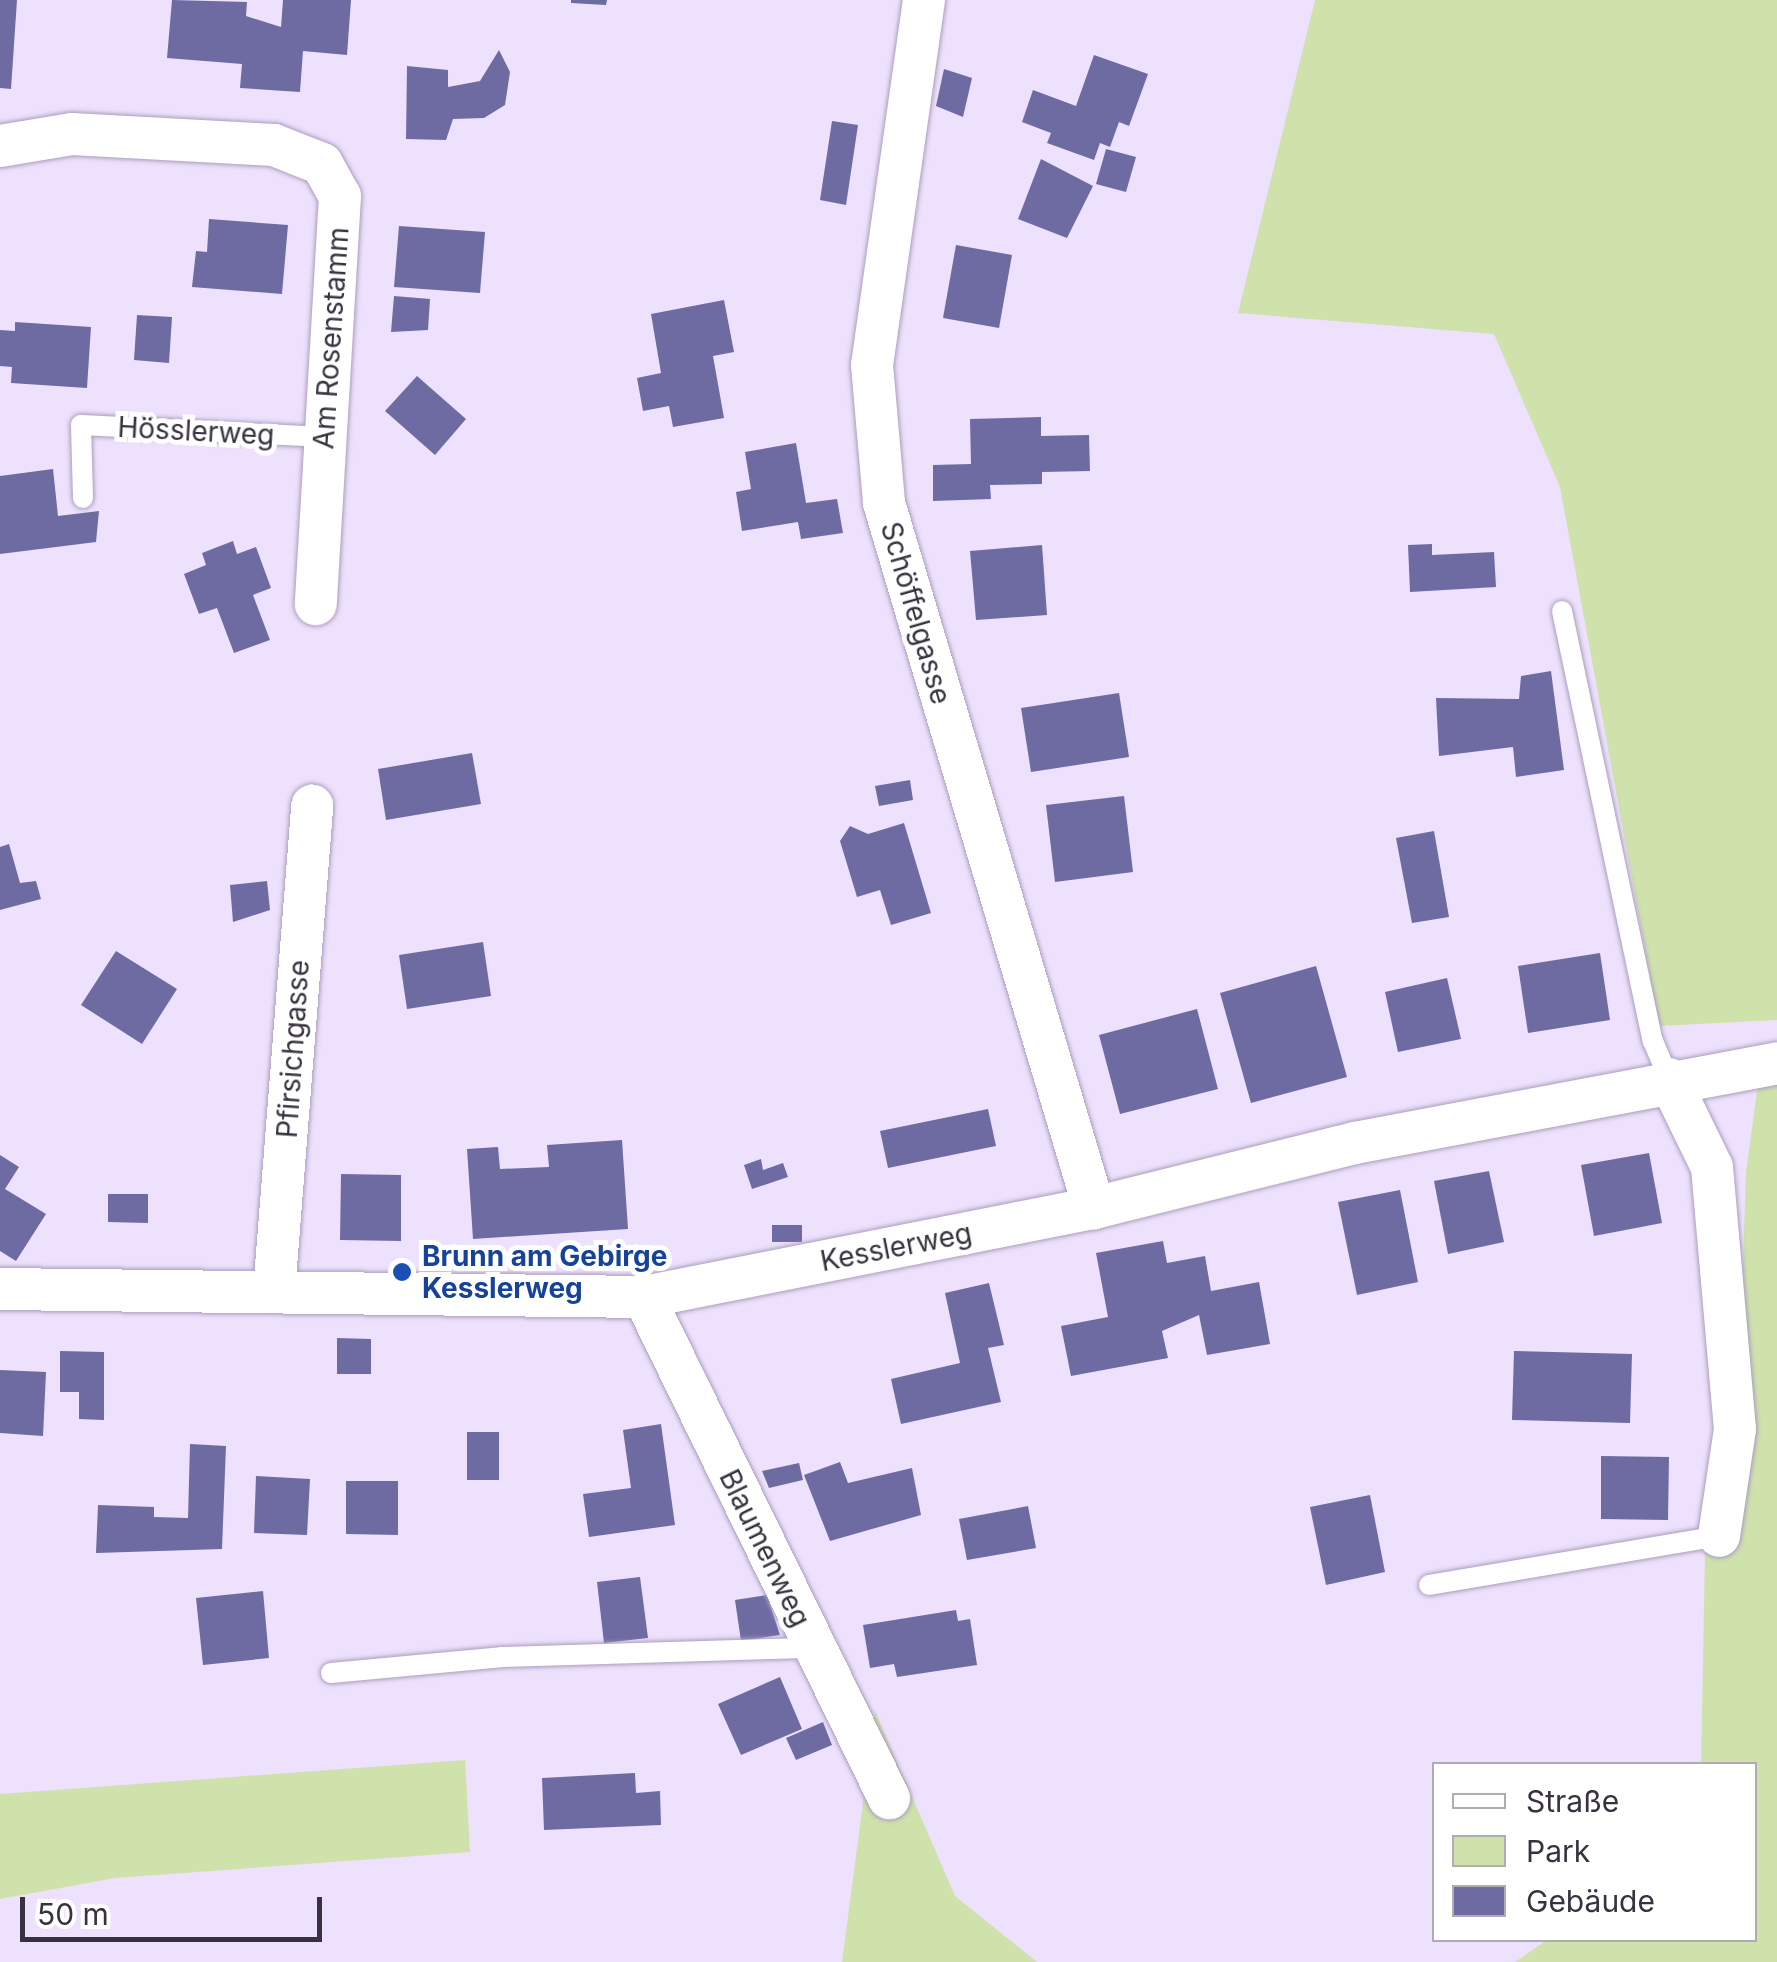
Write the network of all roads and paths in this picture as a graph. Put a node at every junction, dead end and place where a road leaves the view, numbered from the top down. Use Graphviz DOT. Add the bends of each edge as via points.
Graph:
graph roads {
  1 [pos="924,0"];
  2 [pos="0,146"];
  3 [pos="324,437"];
  4 [pos="83,498"];
  5 [pos="316,604"];
  6 [pos="1562,611"];
  7 [pos="312,806"];
  8 [pos="1777,1063"];
  9 [pos="1669,1079"];
  10 [pos="1094,1208"];
  11 [pos="0,1289"];
  12 [pos="274,1292"];
  13 [pos="644,1297"];
  14 [pos="1719,1536"];
  15 [pos="1429,1585"];
  16 [pos="813,1648"];
  17 [pos="331,1672"];
  18 [pos="889,1798"];
  1 -- 10 [label="street, Schöffelgasse" via="872,365 884,503"];
  2 -- 3 [label="street, Am Rosenstamm" via="72,134 274,145 322,164 340,196"];
  3 -- 4 [label="lane, Hösslerweg" via="81,425"];
  3 -- 5 [label="street, Am Rosenstamm"];
  6 -- 9 [label="lane" via="1654,1041"];
  7 -- 12 [label="street, Pfirsichgasse"];
  8 -- 9 [label="street, Kesslerweg"];
  9 -- 10 [label="street, Kesslerweg" via="1355,1143"];
  9 -- 14 [label="street" via="1712,1166 1734,1429"];
  10 -- 13 [label="street, Kesslerweg"];
  11 -- 12 [label="street, Kesslerweg"];
  12 -- 13 [label="street, Kesslerweg"];
  13 -- 16 [label="street, Blaumenweg"];
  14 -- 15 [label="lane"];
  16 -- 17 [label="lane" via="504,1657"];
  16 -- 18 [label="street, Blaumenweg"];
}
